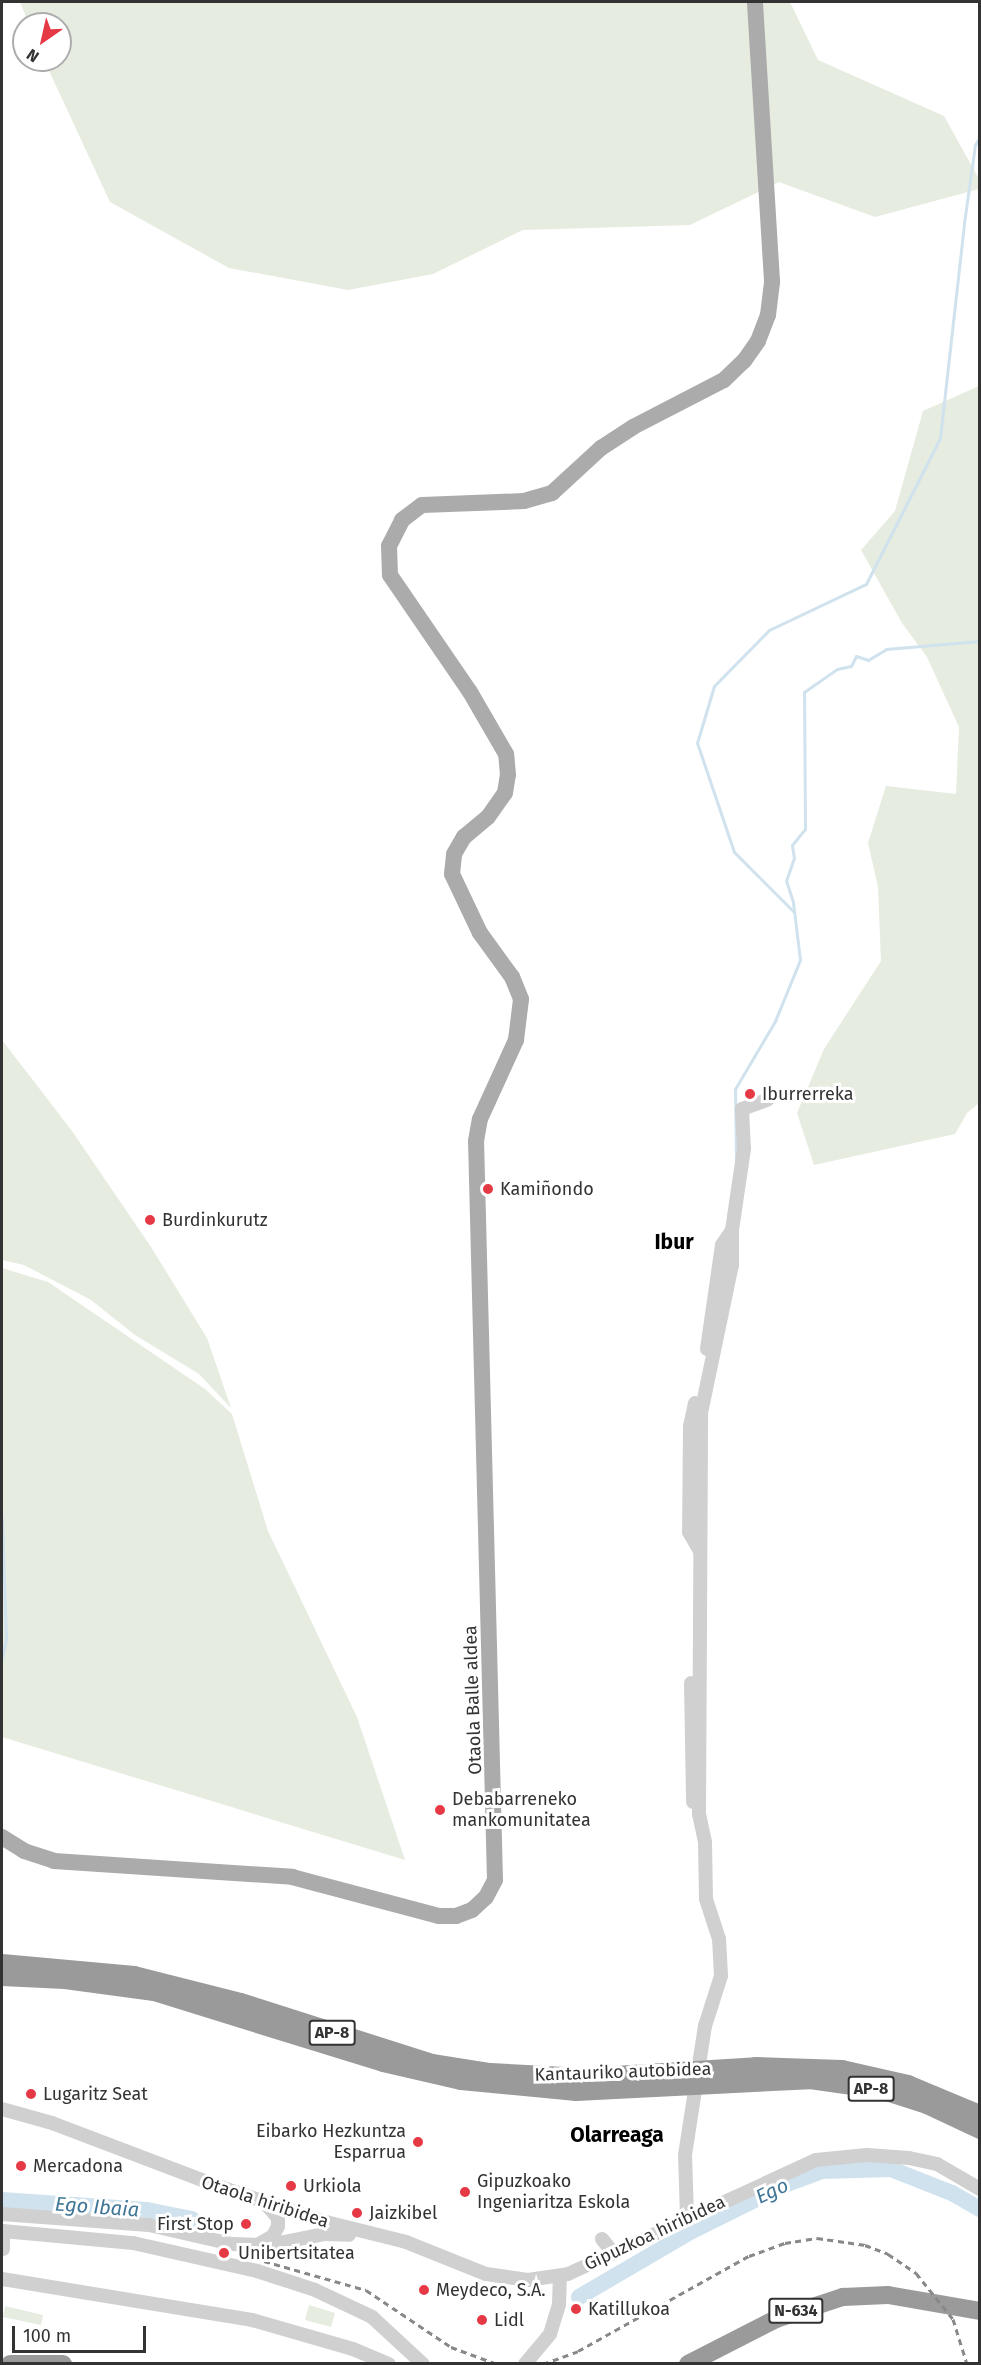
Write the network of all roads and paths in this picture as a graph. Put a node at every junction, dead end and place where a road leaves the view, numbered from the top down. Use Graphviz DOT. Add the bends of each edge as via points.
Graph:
graph roads {
  1 [pos="755,2"];
  2 [pos="767,1100"];
  3 [pos="2,1837"];
  4 [pos="2,1962"];
  5 [pos="2,1977"];
  6 [pos="756,2073"];
  7 [pos="666,2081"];
  8 [pos="2,2109"];
  9 [pos="980,2114"];
  10 [pos="980,2130"];
  11 [pos="980,2189"];
  12 [pos="264,2202"];
  13 [pos="2,2214"];
  14 [pos="687,2217"];
  15 [pos="602,2239"];
  16 [pos="259,2244"];
  17 [pos="416,2248"];
  18 [pos="3,2249"];
  19 [pos="614,2254"];
  20 [pos="564,2275"];
  21 [pos="2,2279"];
  22 [pos="980,2311"];
  23 [pos="527,2362"];
  24 [pos="10,2364"];
  25 [pos="63,2364"];
  26 [pos="389,2364"];
  27 [pos="423,2364"];
  28 [pos="688,2364"];
  1 -- 3 [label="main road, Otaola Balle aldea" via="772,281 768,315 749,355 724,380 601,448 552,493 524,501 422,505 402,520 389,546 390,575 470,692 506,754 505,793 488,817 464,837 454,854 452,874 480,933 512,977 521,999 516,1040 480,1119 476,1141 495,1880 486,1897 472,1910 456,1916 439,1916 292,1877 54,1861 24,1851"];
  2 -- 14 [label="street" via="742,1109 744,1149 732,1230 732,1265 701,1413 699,1622 691,1625 692,1799 705,1842 706,1899 719,1940 721,1976 705,2026 685,2155"];
  4 -- 7 [label="highway, Kantauriko autobidea / AP-8" via="106,1970 168,1983 432,2063 546,2077"];
  5 -- 7 [label="highway, Kantauriko autobidea / AP-8" via="108,1984 154,1992 223,2010 383,2063 461,2081 550,2091"];
  6 -- 7 [label="highway, Kantauriko autobidea / AP-8"];
  6 -- 9 [label="highway, AP-8" via="809,2066 886,2077 933,2092"];
  6 -- 10 [label="highway, AP-8" via="880,2090 927,2105"];
  8 -- 12 [label="street, Otaola hiribidea" via="52,2123"];
  11 -- 14 [label="street, Gipuzkoa hiribidea" via="937,2164 909,2158 838,2157 795,2167"];
  12 -- 16 [label="street" via="278,2218 278,2226 273,2236"];
  12 -- 17 [label="street, Otaola hiribidea"];
  13 -- 16 [label="street" via="149,2225 232,2244"];
  14 -- 19 [label="street, Gipuzkoa hiribidea"];
  15 -- 19 [label="street"];
  16 -- 17 [label="street" via="345,2234"];
  17 -- 20 [label="street, Otaola hiribidea" via="504,2278 528,2280"];
  18 -- 27 [label="street" via="3,2231 133,2243 257,2271 315,2290 372,2317"];
  19 -- 20 [label="street, Gipuzkoa hiribidea"];
  20 -- 23 [label="street" via="553,2327"];
  21 -- 26 [label="street" via="252,2320 353,2349"];
  22 -- 28 [label="highway, N-634" via="914,2298 865,2295 824,2301 776,2319"];
  24 -- 25 [label="highway"];
}
